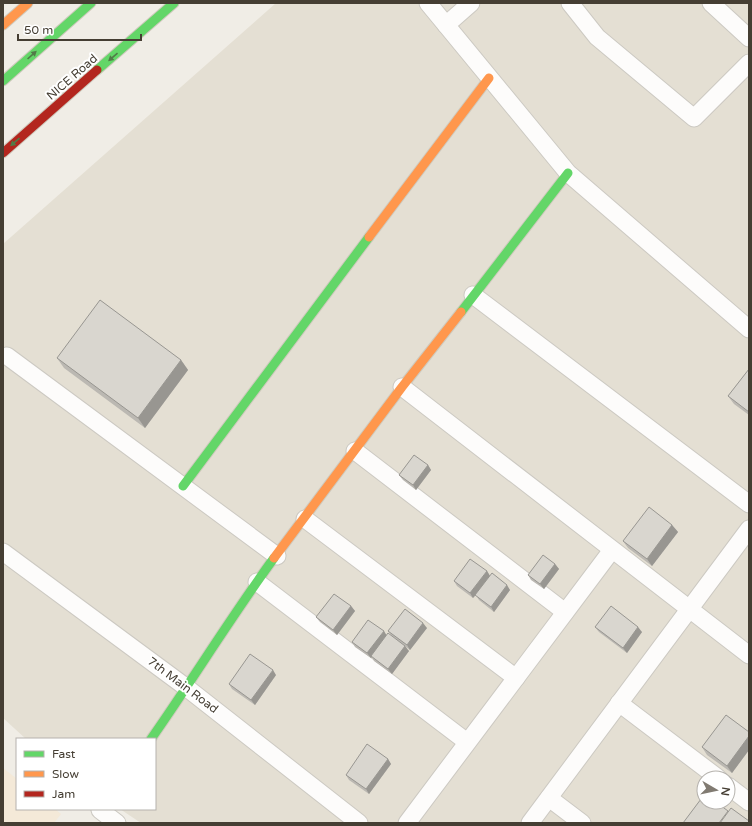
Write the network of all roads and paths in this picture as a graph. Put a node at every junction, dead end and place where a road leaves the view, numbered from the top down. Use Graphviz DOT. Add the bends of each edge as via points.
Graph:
graph roads {
  1 [pos="28,3"];
  2 [pos="91,3"];
  3 [pos="174,3"];
  4 [pos="428,3"];
  5 [pos="471,3"];
  6 [pos="570,3"];
  7 [pos="714,4"];
  8 [pos="3,25"];
  9 [pos="446,25"];
  10 [pos="749,38"];
  11 [pos="749,62"];
  12 [pos="489,78"];
  13 [pos="3,81"];
  14 [pos="3,153"];
  15 [pos="568,173"];
  16 [pos="473,295"];
  17 [pos="749,329"];
  18 [pos="7,356"];
  19 [pos="402,387"];
  20 [pos="355,451"];
  21 [pos="183,486"];
  22 [pos="749,504"];
  23 [pos="304,519"];
  24 [pos="749,529"];
  25 [pos="612,550"];
  26 [pos="3,552"];
  27 [pos="277,556"];
  28 [pos="257,582"];
  29 [pos="689,609"];
  30 [pos="565,612"];
  31 [pos="749,655"];
  32 [pos="516,678"];
  33 [pos="187,688"];
  34 [pos="619,703"];
  35 [pos="152,738"];
  36 [pos="468,742"];
  37 [pos="707,770"];
  38 [pos="736,792"];
  39 [pos="549,798"];
  40 [pos="749,802"];
  41 [pos="97,814"];
  42 [pos="116,823"];
  43 [pos="359,823"];
  44 [pos="407,823"];
  45 [pos="530,823"];
  46 [pos="582,823"];
  1 -- 8 [label="main road"];
  13 -- 2 [label="main road, one-way"];
  3 -- 14 [label="main road, NICE Road, one-way"];
  4 -- 9 [label="street"];
  5 -- 9 [label="street"];
  6 -- 11 [label="street" via="597,37 694,118"];
  7 -- 10 [label="street"];
  9 -- 12 [label="street"];
  12 -- 15 [label="street"];
  12 -- 21 [label="main road"];
  15 -- 16 [label="main road"];
  15 -- 17 [label="street"];
  16 -- 19 [label="main road"];
  16 -- 22 [label="street"];
  18 -- 21 [label="street"];
  19 -- 20 [label="main road"];
  19 -- 25 [label="street"];
  20 -- 23 [label="main road"];
  20 -- 30 [label="street"];
  21 -- 27 [label="street"];
  23 -- 27 [label="main road"];
  23 -- 32 [label="street"];
  24 -- 29 [label="street"];
  25 -- 29 [label="street"];
  25 -- 30 [label="street"];
  26 -- 33 [label="street, 7th Main Road"];
  27 -- 28 [label="main road"];
  28 -- 33 [label="main road"];
  28 -- 36 [label="street"];
  29 -- 31 [label="street"];
  29 -- 34 [label="street"];
  30 -- 32 [label="street"];
  32 -- 36 [label="street"];
  33 -- 35 [label="main road"];
  33 -- 43 [label="street, 7th Main Road"];
  34 -- 37 [label="street"];
  34 -- 39 [label="street"];
  36 -- 44 [label="street"];
  38 -- 40 [label="street"];
  39 -- 45 [label="street"];
  39 -- 46 [label="street"];
  41 -- 42 [label="street"];
}
